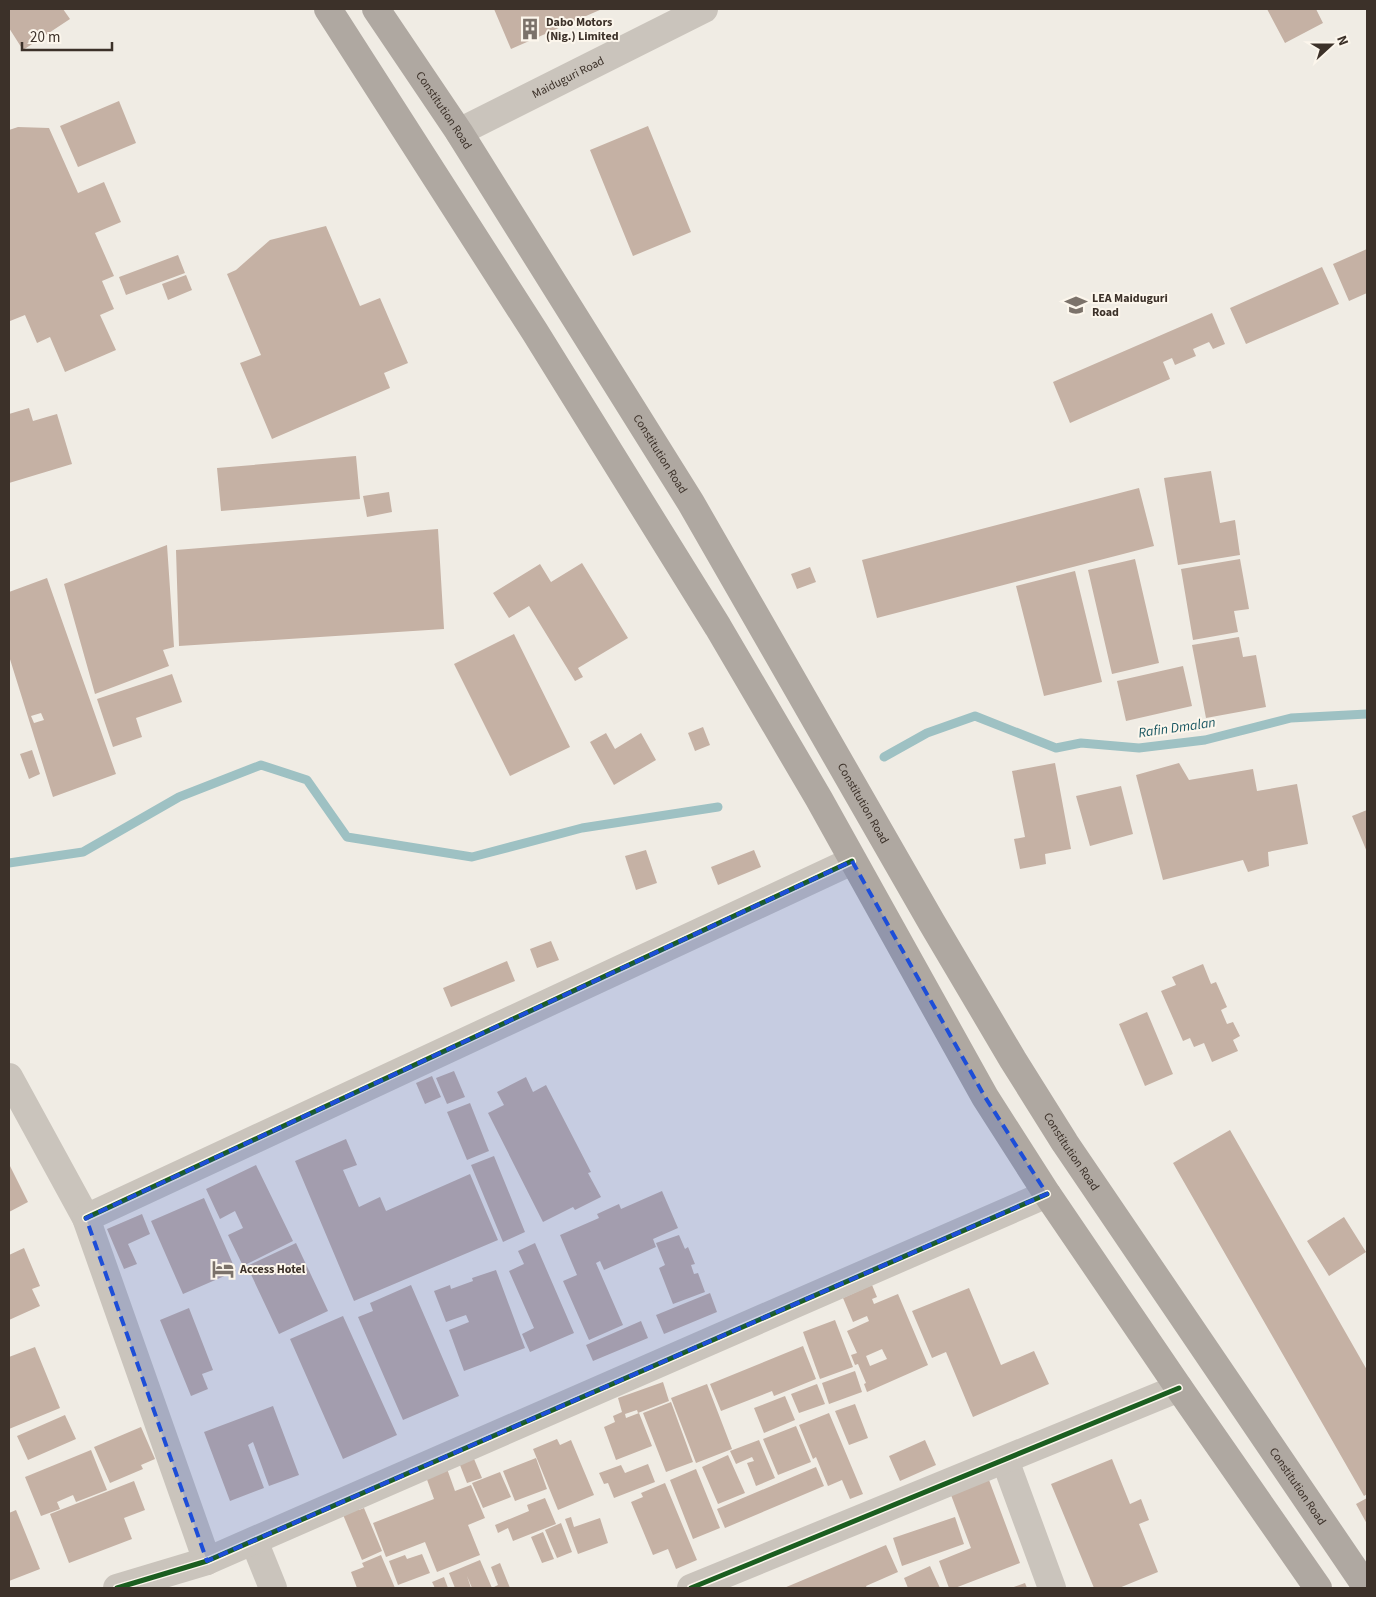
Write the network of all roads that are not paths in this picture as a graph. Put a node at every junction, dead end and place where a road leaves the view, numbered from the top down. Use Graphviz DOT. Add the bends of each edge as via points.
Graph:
graph roads {
  1 [pos="328,9"];
  2 [pos="376,9"];
  3 [pos="704,9"];
  4 [pos="458,132"];
  5 [pos="852,861"];
  6 [pos="9,1077"];
  7 [pos="1047,1194"];
  8 [pos="86,1218"];
  9 [pos="1179,1388"];
  10 [pos="1005,1460"];
  11 [pos="254,1541"];
  12 [pos="207,1561"];
  13 [pos="117,1588"];
  14 [pos="273,1588"];
  15 [pos="691,1588"];
  16 [pos="1052,1588"];
  17 [pos="1318,1588"];
  18 [pos="1367,1588"];
  1 -- 5 [label="main road" via="540,340 718,627"];
  2 -- 4 [label="main road, Constitution Road"];
  3 -- 4 [label="street, Maiduguri Road"];
  4 -- 18 [label="main road, Constitution Road" via="690,503 1065,1144"];
  5 -- 7 [label="main road" via="985,1097"];
  5 -- 8 [label="street"];
  6 -- 8 [label="street"];
  7 -- 9 [label="main road"];
  7 -- 11 [label="street"];
  8 -- 12 [label="street"];
  9 -- 10 [label="street"];
  9 -- 17 [label="main road"];
  10 -- 15 [label="street"];
  10 -- 16 [label="street"];
  11 -- 12 [label="street"];
  11 -- 14 [label="street"];
  12 -- 13 [label="street"];
}
